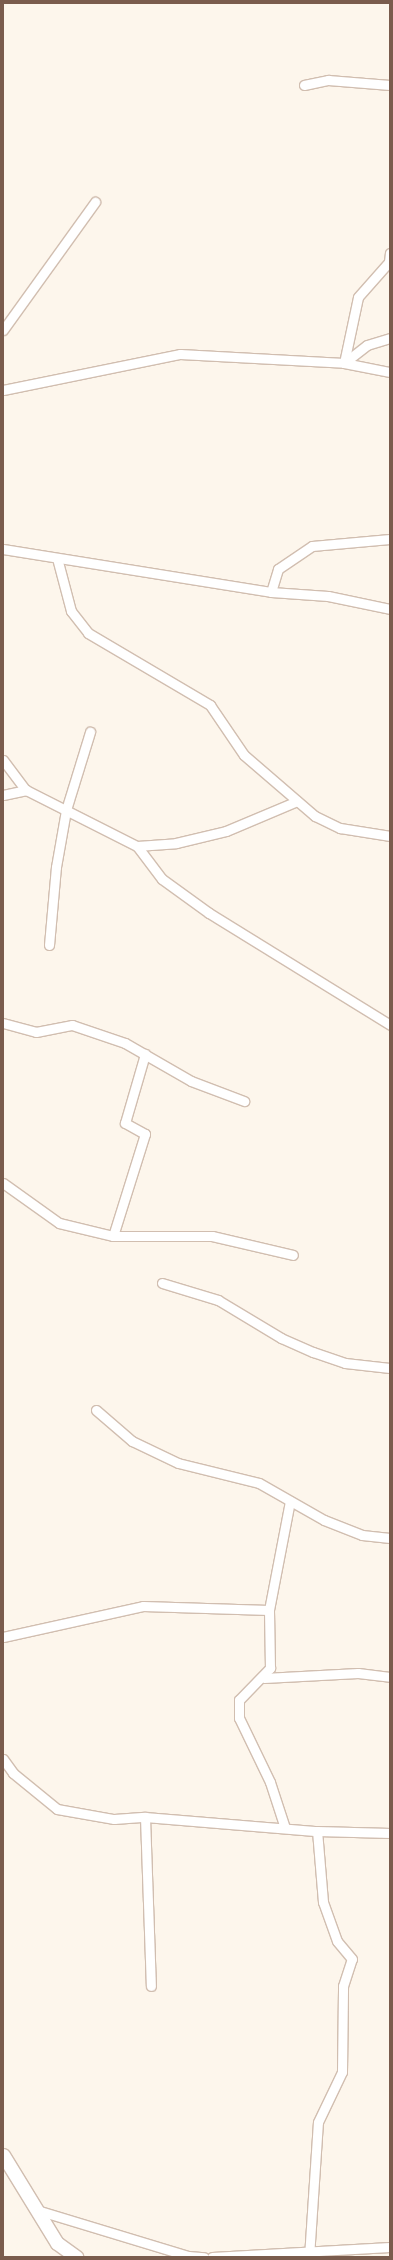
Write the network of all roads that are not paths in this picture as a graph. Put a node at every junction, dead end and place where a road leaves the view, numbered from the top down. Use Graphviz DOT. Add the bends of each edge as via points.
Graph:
graph roads {
  1 [pos="304,85"];
  2 [pos="390,85"];
  3 [pos="95,202"];
  4 [pos="390,253"];
  5 [pos="3,330"];
  6 [pos="390,338"];
  7 [pos="344,363"];
  8 [pos="390,372"];
  9 [pos="3,390"];
  10 [pos="390,539"];
  11 [pos="3,548"];
  12 [pos="57,558"];
  13 [pos="271,592"];
  14 [pos="390,609"];
  15 [pos="90,732"];
  16 [pos="3,760"];
  17 [pos="26,790"];
  18 [pos="3,795"];
  19 [pos="297,801"];
  20 [pos="66,810"];
  21 [pos="390,836"];
  22 [pos="137,846"];
  23 [pos="49,945"];
  24 [pos="3,1023"];
  25 [pos="390,1024"];
  26 [pos="145,1054"];
  27 [pos="244,1101"];
  28 [pos="3,1183"];
  29 [pos="113,1236"];
  30 [pos="293,1255"];
  31 [pos="162,1283"];
  32 [pos="390,1368"];
  33 [pos="96,1410"];
  34 [pos="290,1501"];
  35 [pos="390,1538"];
  36 [pos="269,1610"];
  37 [pos="3,1637"];
  38 [pos="390,1677"];
  39 [pos="264,1678"];
  40 [pos="3,1759"];
  41 [pos="145,1817"];
  42 [pos="285,1828"];
  43 [pos="318,1831"];
  44 [pos="390,1832"];
  45 [pos="151,1986"];
  46 [pos="3,2155"];
  47 [pos="40,2211"];
  48 [pos="390,2247"];
  49 [pos="309,2255"];
  50 [pos="76,2257"];
  51 [pos="204,2257"];
  52 [pos="212,2257"];
  1 -- 2 [label="street" via="328,80"];
  3 -- 5 [label="street"];
  4 -- 7 [label="street" via="389,262 358,297"];
  6 -- 7 [label="street" via="367,345"];
  7 -- 8 [label="street"];
  7 -- 9 [label="street" via="180,354"];
  10 -- 13 [label="street" via="312,546 278,569"];
  11 -- 12 [label="street"];
  12 -- 13 [label="street"];
  12 -- 19 [label="street" via="71,611 88,633 210,705 244,755"];
  13 -- 14 [label="street" via="328,596"];
  15 -- 20 [label="street"];
  16 -- 17 [label="street"];
  17 -- 18 [label="street"];
  17 -- 20 [label="street"];
  19 -- 21 [label="street" via="315,816 340,828"];
  19 -- 22 [label="street" via="226,831 176,843"];
  20 -- 22 [label="street"];
  20 -- 23 [label="street" via="56,867"];
  22 -- 25 [label="street" via="162,879 209,913"];
  24 -- 26 [label="street" via="36,1032 72,1025"];
  26 -- 27 [label="street" via="191,1081"];
  26 -- 29 [label="street" via="125,1123 145,1134"];
  28 -- 29 [label="street" via="59,1223"];
  29 -- 30 [label="street" via="212,1236"];
  31 -- 32 [label="street" via="218,1300 281,1338 313,1352 345,1363"];
  33 -- 34 [label="street" via="132,1441 178,1463 259,1483"];
  34 -- 35 [label="street" via="324,1520 362,1535"];
  34 -- 36 [label="street"];
  36 -- 37 [label="street" via="143,1606"];
  36 -- 39 [label="street" via="272,1656"];
  38 -- 39 [label="street" via="358,1673"];
  39 -- 42 [label="street" via="244,1692 238,1700 239,1718 270,1782"];
  40 -- 41 [label="street" via="14,1773 57,1809 114,1819"];
  41 -- 42 [label="street"];
  41 -- 45 [label="street"];
  42 -- 43 [label="street"];
  43 -- 44 [label="street"];
  43 -- 49 [label="street" via="323,1902 337,1941 352,1960 343,1986 342,2072 318,2122"];
  46 -- 47 [label="street"];
  47 -- 50 [label="street" via="57,2243"];
  47 -- 51 [label="street" via="188,2256"];
  48 -- 49 [label="street"];
  49 -- 52 [label="street"];
}
